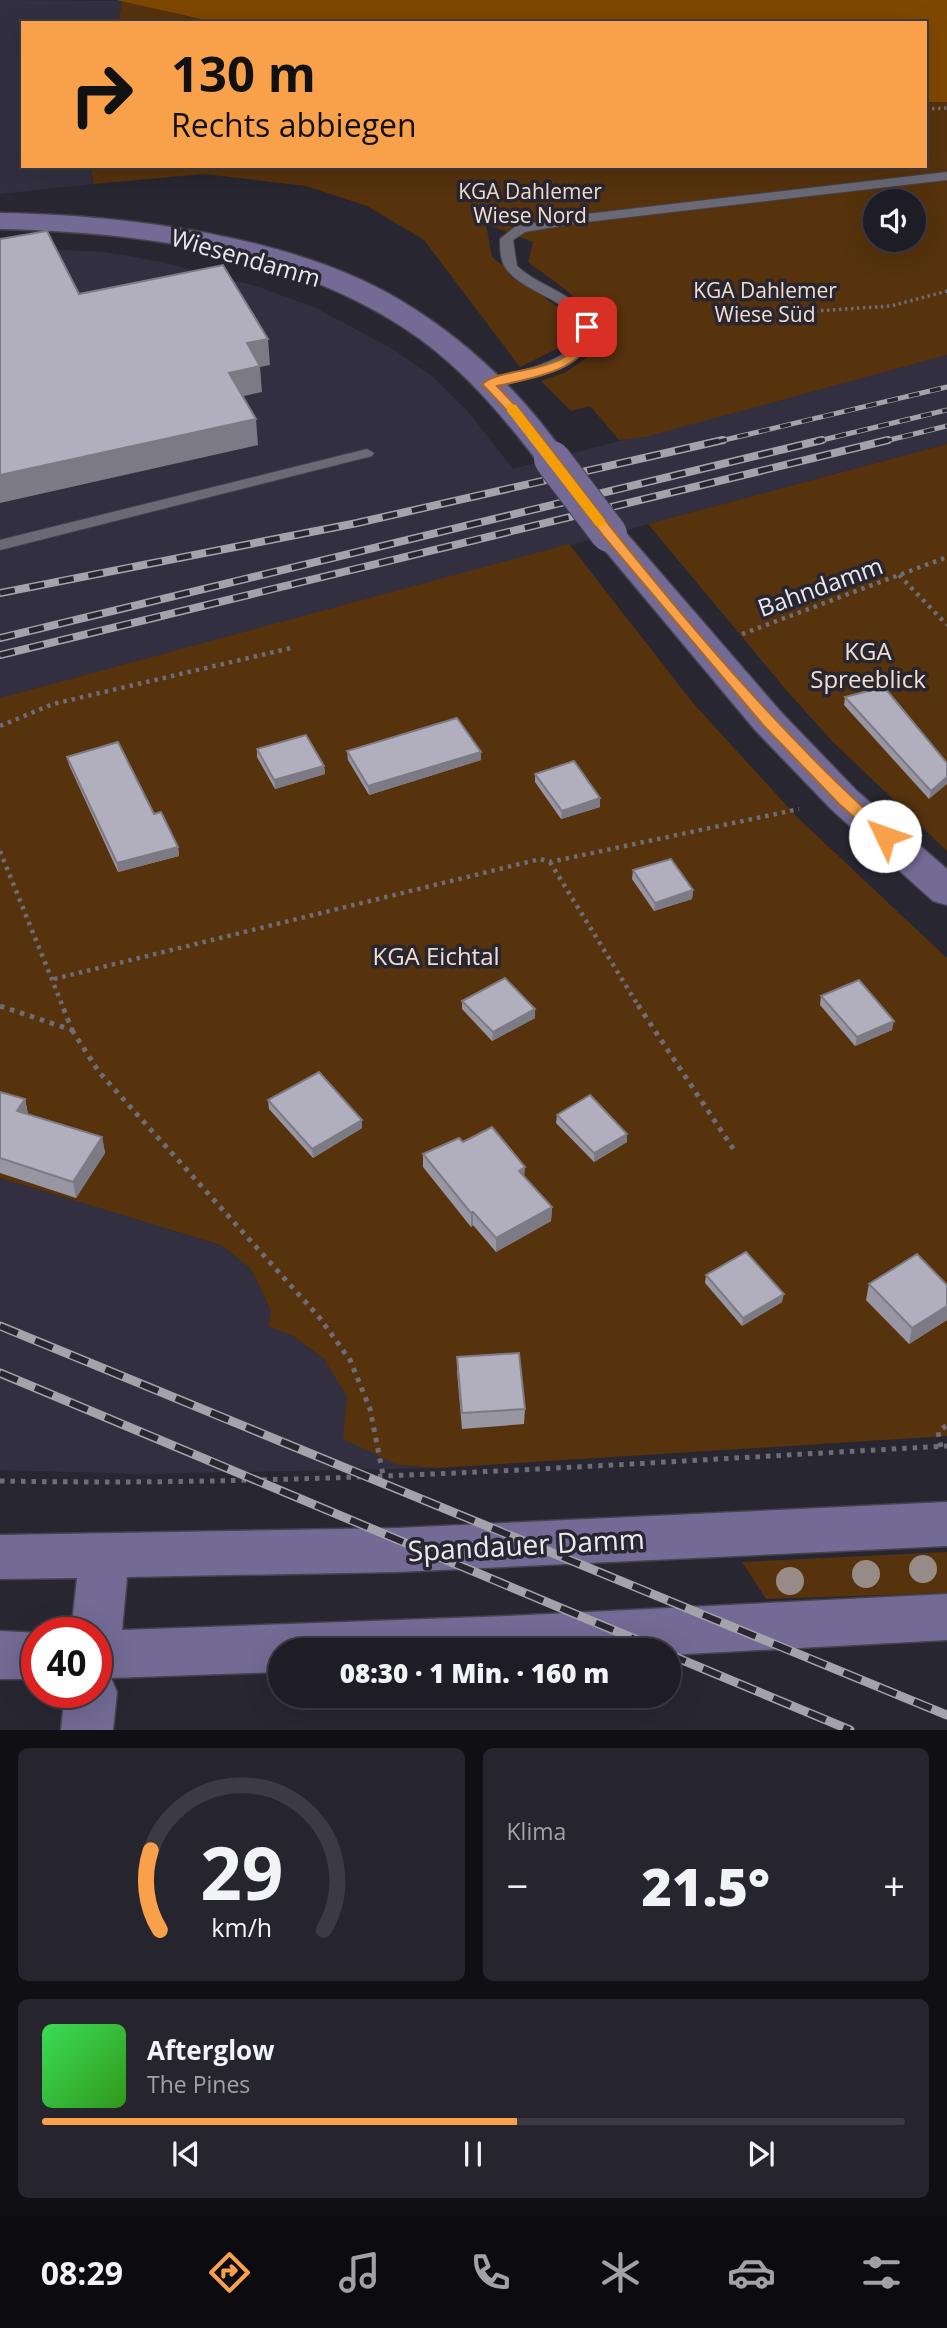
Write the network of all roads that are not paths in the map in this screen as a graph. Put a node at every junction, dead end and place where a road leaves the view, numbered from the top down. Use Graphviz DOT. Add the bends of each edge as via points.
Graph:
graph roads {
  1 [pos="947,176"];
  2 [pos="0,221"];
  3 [pos="488,384"];
  4 [pos="368,453"];
  5 [pos="0,545"];
  6 [pos="947,891"];
  7 [pos="947,1524"];
  8 [pos="104,1556"];
  9 [pos="0,1557"];
  10 [pos="98,1617"];
  11 [pos="947,1617"];
  12 [pos="112,1654"];
  13 [pos="0,1655"];
  14 [pos="21,1655"];
  15 [pos="89,1708"];
  16 [pos="87,1730"];
  1 -- 3 [label="lane" via="521,229 507,239 514,270 579,313 587,327 586,340 575,354 556,365"];
  2 -- 3 [label="street, Wiesendamm" via="154,232 223,246 321,276 429,332"];
  3 -- 6 [label="street, Wiesendamm, bridge" via="520,417 609,534 768,722 844,800"];
  4 -- 5 [label="lane"];
  7 -- 8 [label="street, Spandauer Damm" via="398,1550"];
  8 -- 9 [label="street, Spandauer Damm"];
  8 -- 10 [label="street"];
  11 -- 12 [label="street"];
  13 -- 14 [label="street"];
  15 -- 16 [label="street"];
}
